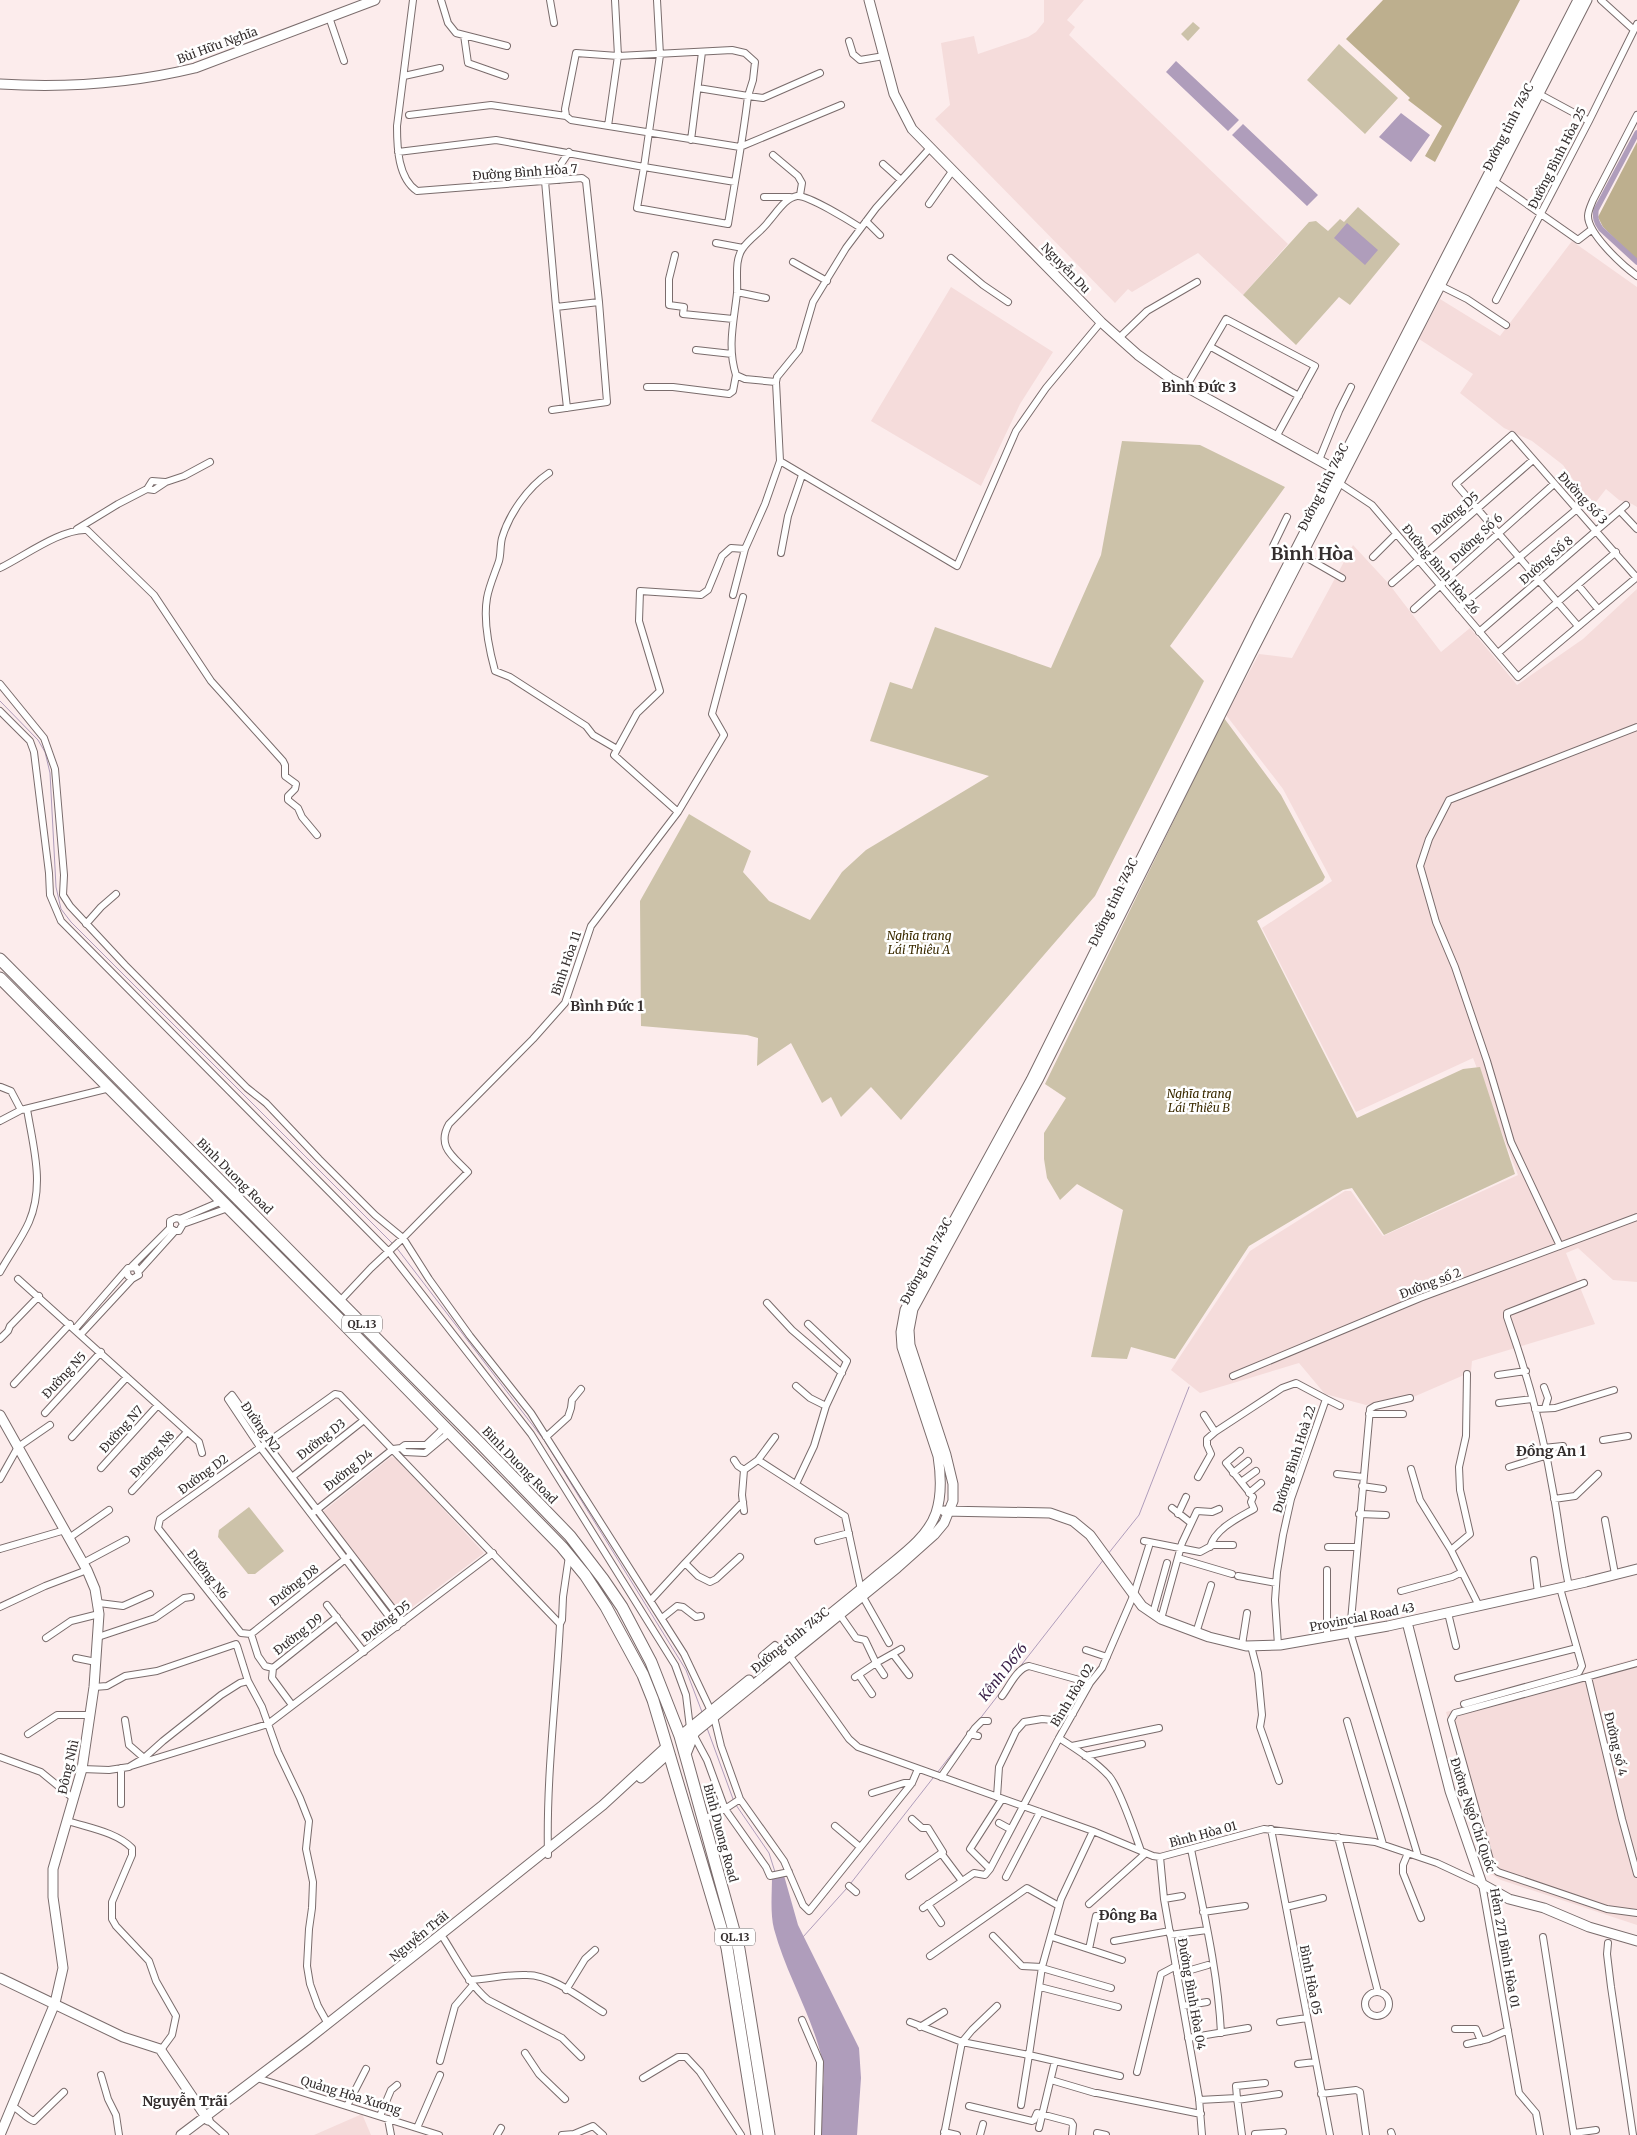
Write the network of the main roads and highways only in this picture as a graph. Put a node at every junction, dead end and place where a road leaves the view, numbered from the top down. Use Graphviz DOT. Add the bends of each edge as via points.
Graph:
graph roads {
  1 [pos="375,0"];
  2 [pos="869,0"];
  3 [pos="1578,0"];
  4 [pos="1587,0"];
  5 [pos="0,84"];
  6 [pos="1490,179"];
  7 [pos="1474,213"];
  8 [pos="1413,331"];
  9 [pos="1341,472"];
  10 [pos="0,959"];
  11 [pos="0,978"];
  12 [pos="1004,1136"];
  13 [pos="235,1195"];
  14 [pos="225,1205"];
  15 [pos="340,1301"];
  16 [pos="332,1313"];
  17 [pos="0,1415"];
  18 [pos="936,1510"];
  19 [pos="950,1511"];
  20 [pos="1637,1568"];
  21 [pos="862,1593"];
  22 [pos="1407,1622"];
  23 [pos="786,1652"];
  24 [pos="675,1725"];
  25 [pos="692,1731"];
  26 [pos="682,1744"];
  27 [pos="667,1750"];
  28 [pos="474,1911"];
  29 [pos="1636,1940"];
  30 [pos="0,1978"];
  31 [pos="55,2003"];
  32 [pos="356,2005"];
  33 [pos="260,2079"];
  34 [pos="207,2118"];
  35 [pos="0,2135"];
  36 [pos="181,2135"];
  37 [pos="190,2135"];
  38 [pos="757,2135"];
  39 [pos="769,2135"];
  1 -- 5 [label="main road, Bùi Hữu Nghĩa" via="195,68 170,74 101,82"];
  2 -- 9 [label="main road, Nguyễn Du" via="894,94 912,129 1101,322 1138,355 1186,388"];
  3 -- 6 [label="main road, Đường tỉnh 743C"];
  4 -- 6 [label="main road, Đường tỉnh 743C" via="1539,94"];
  6 -- 7 [label="main road, Đường tỉnh 743C"];
  7 -- 8 [label="main road, Đường tỉnh 743C"];
  7 -- 8 [label="main road, Đường tỉnh 743C" via="1441,286"];
  8 -- 9 [label="main road, Đường tỉnh 743C"];
  9 -- 12 [label="main road, Đường tỉnh 743C"];
  10 -- 13 [label="highway, Binh Duong Road / QL.13"];
  11 -- 14 [label="highway, Binh Duong Road / QL.13"];
  12 -- 18 [label="main road, Đường tỉnh 743C" via="920,1279 902,1322 902,1346 938,1456 941,1483"];
  12 -- 19 [label="main road, Đường tỉnh 743C" via="928,1278 910,1320 910,1345 946,1455 952,1484"];
  13 -- 14 [label="highway"];
  13 -- 15 [label="highway, Binh Duong Road / QL.13"];
  14 -- 16 [label="highway, Binh Duong Road / QL.13"];
  15 -- 16 [label="highway"];
  15 -- 24 [label="highway, Binh Duong Road / QL.13" via="570,1536 594,1566 622,1607 651,1662"];
  16 -- 27 [label="highway, Binh Duong Road / QL.13" via="584,1574 633,1655 653,1700"];
  17 -- 31 [label="main road, Đông Nhì" via="85,1567 98,1603 94,1687 82,1769 52,1869 63,1968"];
  18 -- 19 [label="main road"];
  18 -- 21 [label="main road, Đường tỉnh 743C" via="923,1535"];
  19 -- 21 [label="main road, Đường tỉnh 743C" via="934,1535"];
  19 -- 22 [label="main road, Provincial Road 43" via="1050,1513 1073,1521 1090,1535 1142,1606 1157,1616 1196,1632 1247,1646 1278,1645"];
  20 -- 22 [label="main road, Provincial Road 43"];
  21 -- 23 [label="main road, Đường tỉnh 743C"];
  21 -- 23 [label="main road, Đường tỉnh 743C" via="840,1615"];
  22 -- 29 [label="main road, Đường Ngô Chí Quốc" via="1450,1791 1482,1884 1509,1899"];
  23 -- 25 [label="main road, Đường tỉnh 743C"];
  24 -- 25 [label="highway"];
  24 -- 26 [label="highway, Binh Duong Road / QL.13"];
  25 -- 26 [label="highway"];
  25 -- 26 [label="main road, Đường tỉnh 743C"];
  26 -- 27 [label="highway"];
  26 -- 39 [label="highway, Binh Duong Road / QL.13" via="739,1949"];
  27 -- 28 [label="main road, Nguyễn Trãi"];
  27 -- 38 [label="highway, Binh Duong Road / QL.13" via="727,1948"];
  28 -- 32 [label="main road, Nguyễn Trãi"];
  28 -- 32 [label="main road, Nguyễn Trãi" via="444,1939"];
  30 -- 31 [label="main road"];
  31 -- 34 [label="main road" via="123,2037 161,2051"];
  31 -- 35 [label="main road, Đông Nhì"];
  32 -- 33 [label="main road, Nguyễn Trãi"];
  32 -- 33 [label="main road, Nguyễn Trãi"];
  33 -- 34 [label="main road, Nguyễn Trãi"];
  34 -- 36 [label="main road, Nguyễn Trãi"];
  34 -- 37 [label="main road, Nguyễn Trãi"];
}
